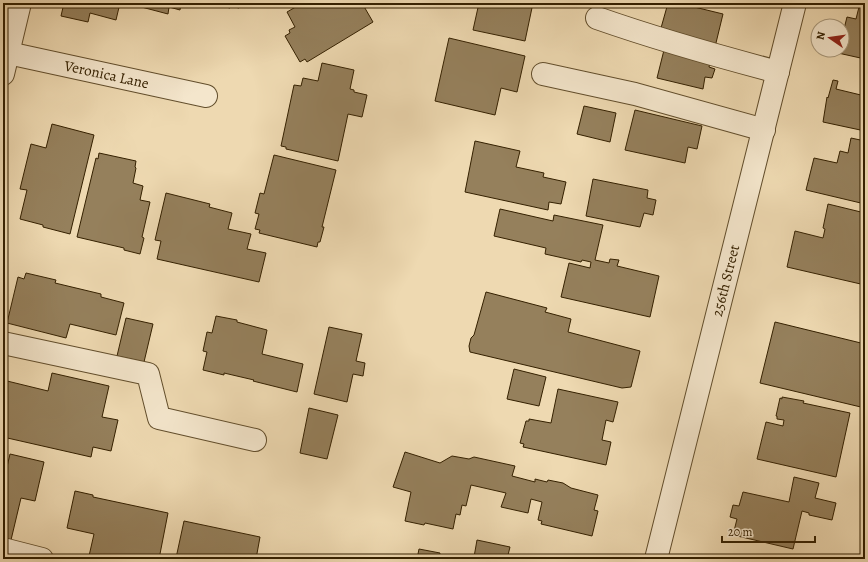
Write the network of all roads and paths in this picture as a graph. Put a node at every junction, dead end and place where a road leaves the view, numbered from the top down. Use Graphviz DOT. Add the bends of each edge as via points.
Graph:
graph roads {
  1 [pos="20,3"];
  2 [pos="795,3"];
  3 [pos="597,18"];
  4 [pos="8,53"];
  5 [pos="778,72"];
  6 [pos="3,74"];
  7 [pos="543,74"];
  8 [pos="206,96"];
  9 [pos="764,130"];
  10 [pos="3,343"];
  11 [pos="255,440"];
  12 [pos="3,549"];
  13 [pos="42,559"];
  14 [pos="656,559"];
  1 -- 4 [label="street"];
  2 -- 5 [label="street, 256th Street"];
  3 -- 5 [label="street" via="662,40"];
  4 -- 6 [label="street"];
  4 -- 8 [label="street, Veronica Lane"];
  5 -- 9 [label="street, 256th Street"];
  7 -- 9 [label="street" via="635,94"];
  9 -- 14 [label="street, 256th Street"];
  10 -- 11 [label="street" via="148,374 159,418"];
  12 -- 13 [label="street"];
}
